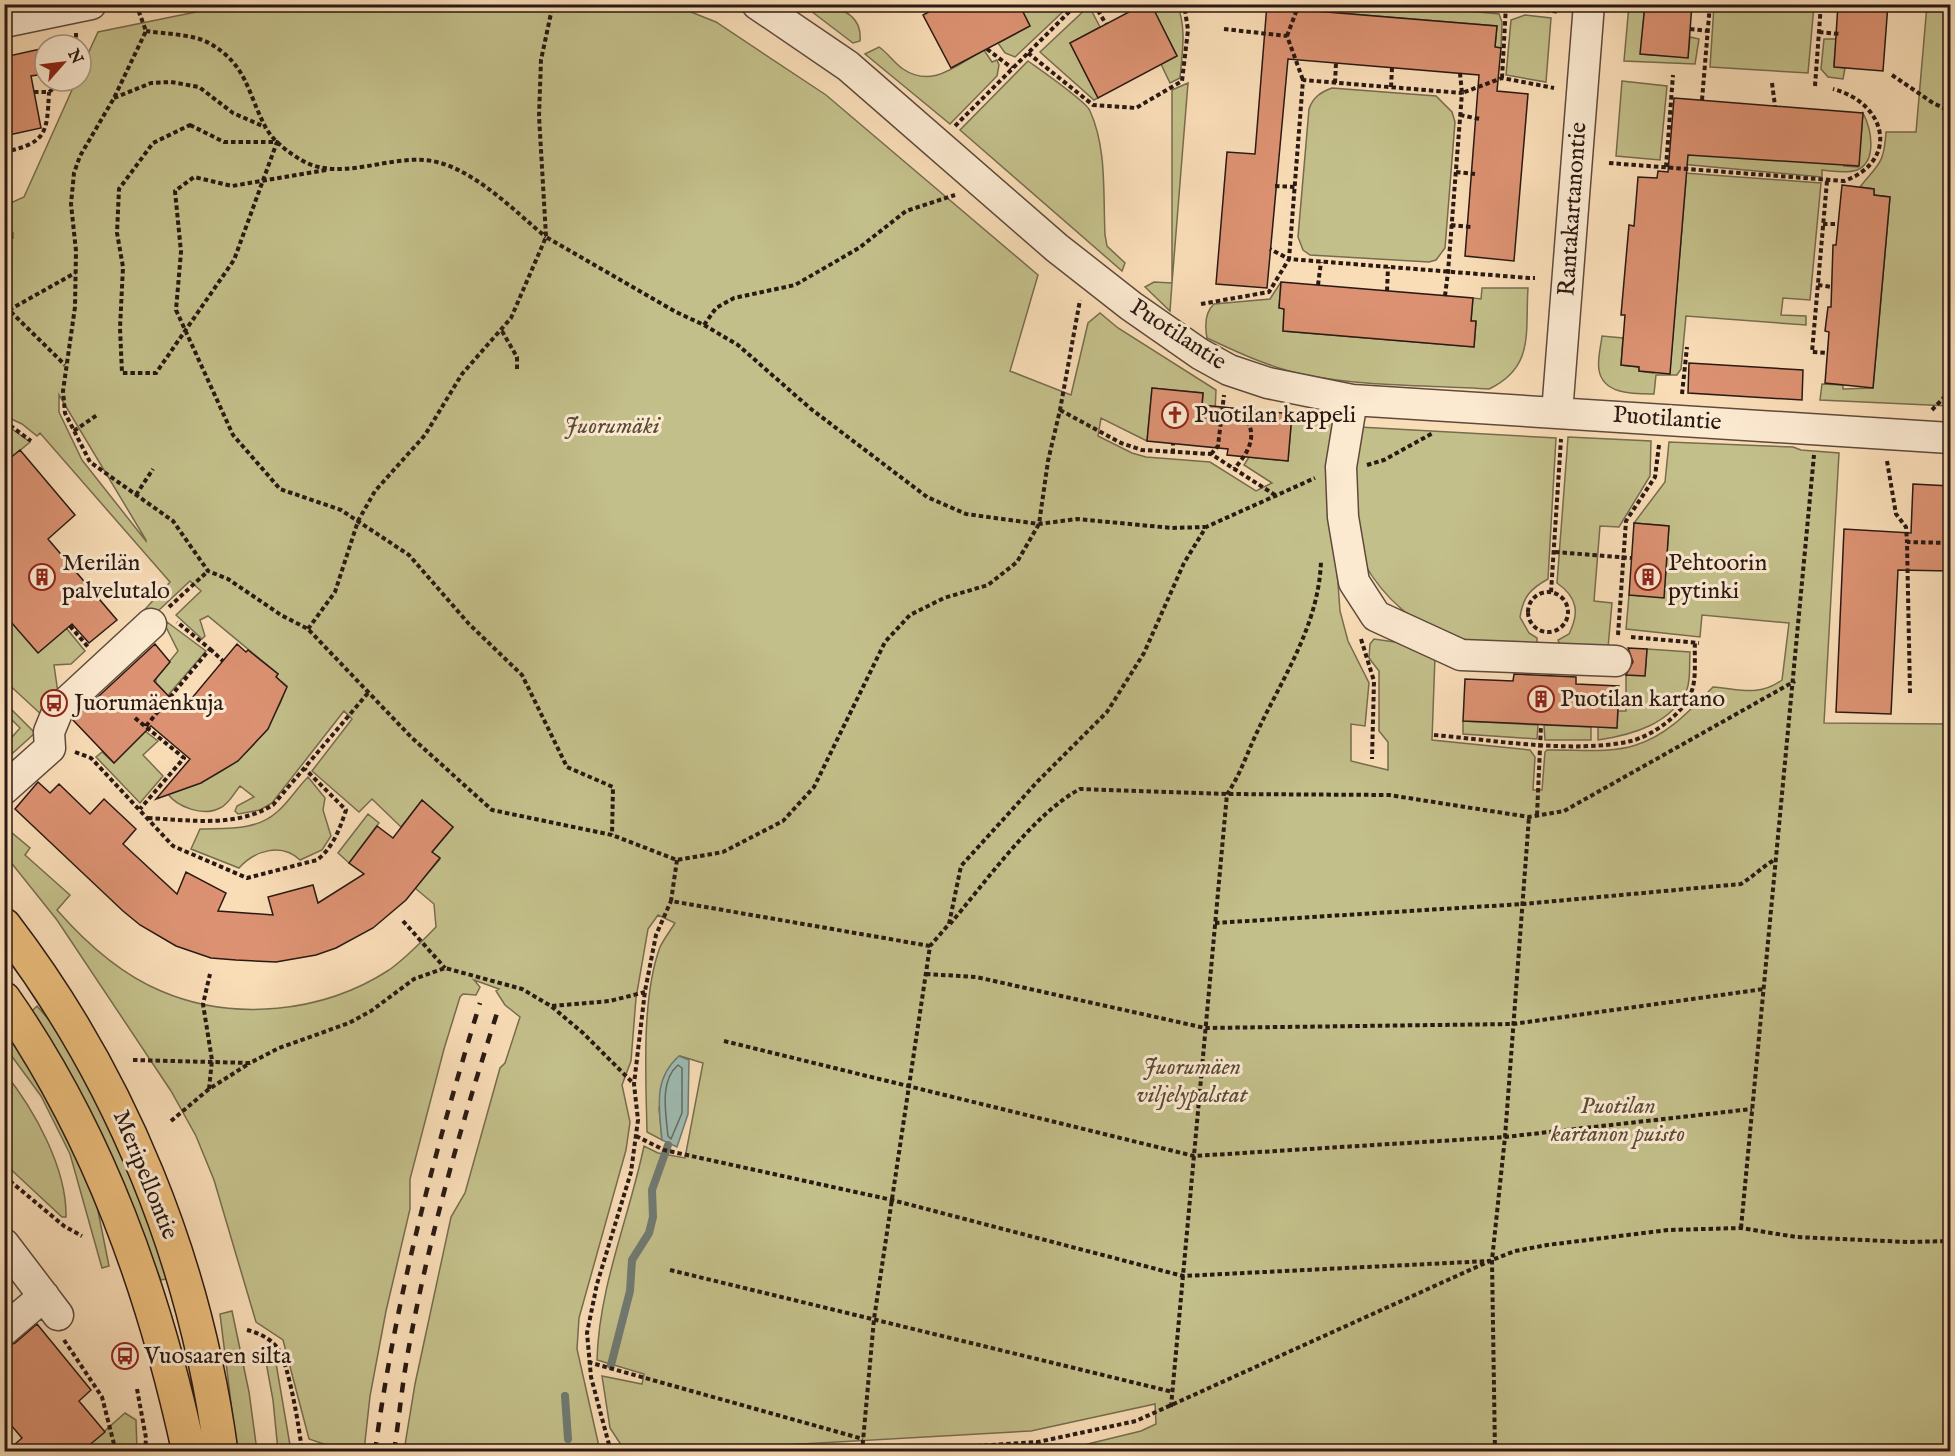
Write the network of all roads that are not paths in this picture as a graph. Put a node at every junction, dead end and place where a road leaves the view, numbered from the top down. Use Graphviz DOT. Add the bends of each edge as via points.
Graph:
graph roads {
  1 [pos="91,4"];
  2 [pos="757,4"];
  3 [pos="1589,4"];
  4 [pos="4,22"];
  5 [pos="1352,400"];
  6 [pos="1559,422"];
  7 [pos="1950,438"];
  8 [pos="158,618"];
  9 [pos="1616,661"];
  10 [pos="4,789"];
  11 [pos="4,925"];
  12 [pos="4,999"];
  13 [pos="4,1244"];
  14 [pos="4,1330"];
  15 [pos="189,1452"];
  16 [pos="221,1452"];
  1 -- 4 [label="street"];
  2 -- 5 [label="street, Puotilantie" via="848,66 1057,248 1200,354 1229,370 1268,383"];
  3 -- 6 [label="street, Rantakartanontie"];
  5 -- 6 [label="street, Puotilantie"];
  5 -- 9 [label="street" via="1341,467 1343,517 1354,582 1376,616 1461,655"];
  6 -- 7 [label="street, Puotilantie"];
  8 -- 10 [label="street" via="58,710 49,732 58,748"];
  11 -- 16 [label="main road, Meripellontie" via="89,1051 153,1187 188,1293 210,1384"];
  12 -- 15 [label="main road, Meripellontie" via="52,1074 91,1147 123,1222 152,1306"];
  13 -- 14 [label="street" via="51,1306"];
}
